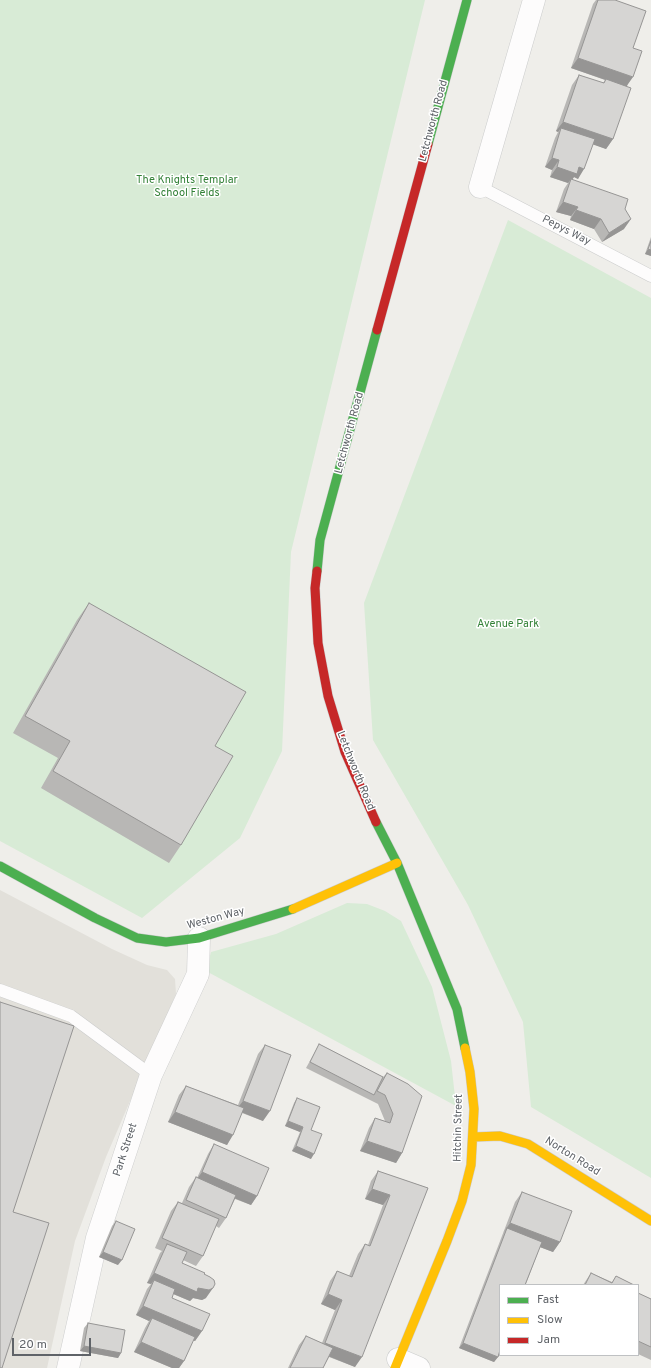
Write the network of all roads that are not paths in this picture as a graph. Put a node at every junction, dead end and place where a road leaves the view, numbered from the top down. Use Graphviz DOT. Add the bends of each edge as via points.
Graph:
graph roads {
  1 [pos="467,0"];
  2 [pos="534,0"];
  3 [pos="480,187"];
  4 [pos="651,276"];
  5 [pos="397,863"];
  6 [pos="0,866"];
  7 [pos="199,938"];
  8 [pos="0,990"];
  9 [pos="151,1074"];
  10 [pos="473,1138"];
  11 [pos="651,1221"];
  12 [pos="396,1364"];
  13 [pos="68,1368"];
  14 [pos="419,1368"];
  1 -- 5 [label="main road, Letchworth Road" via="320,540 315,588 318,644 328,696 345,752"];
  2 -- 3 [label="street"];
  3 -- 4 [label="lane, Pepys Way"];
  5 -- 7 [label="main road, Weston Way" via="293,909"];
  5 -- 10 [label="main road, Hitchin Street" via="457,1009 470,1072 474,1108"];
  6 -- 7 [label="main road, Weston Way" via="137,938 166,942"];
  7 -- 9 [label="street, Park Street" via="198,974"];
  8 -- 9 [label="lane" via="71,1016"];
  9 -- 13 [label="street, Park Street" via="97,1238"];
  10 -- 11 [label="main road, Norton Road" via="500,1136 528,1144"];
  10 -- 12 [label="main road, Hitchin Street" via="471,1165 462,1201"];
  12 -- 14 [label="street"];
}
